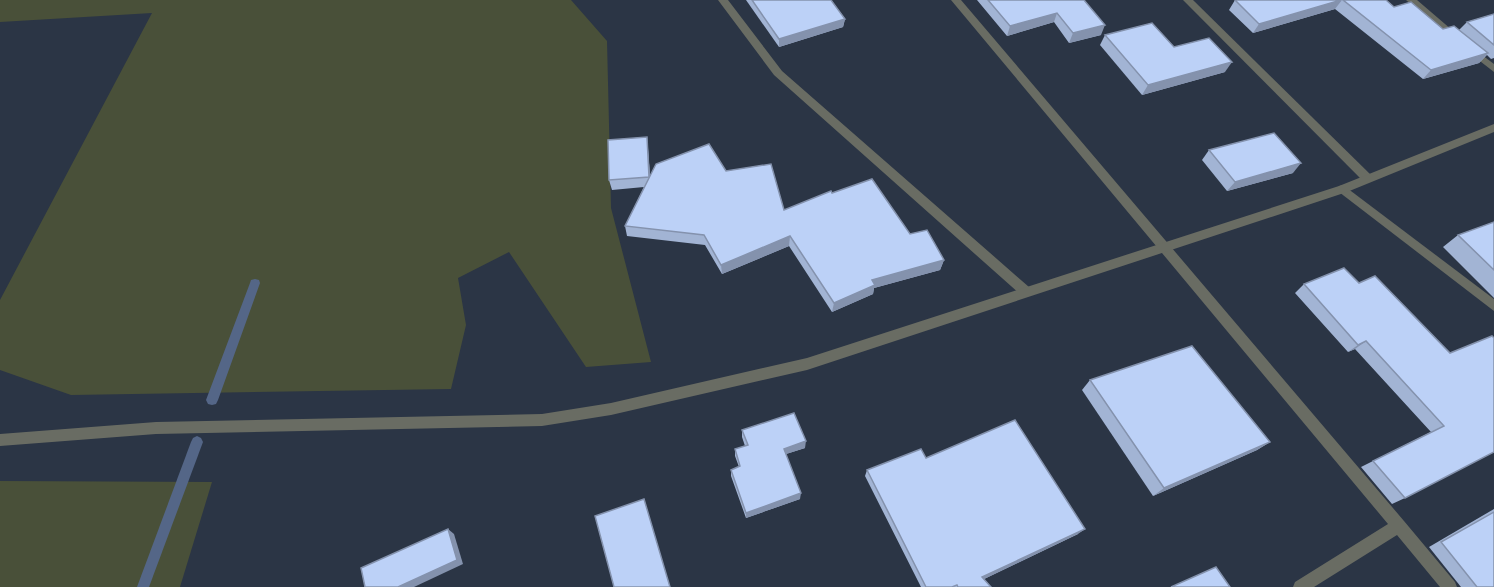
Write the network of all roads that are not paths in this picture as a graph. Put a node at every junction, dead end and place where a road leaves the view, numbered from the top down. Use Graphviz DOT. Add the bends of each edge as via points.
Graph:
graph roads {
  1 [pos="723,0"];
  2 [pos="956,0"];
  3 [pos="1188,0"];
  4 [pos="1411,0"];
  5 [pos="1494,69"];
  6 [pos="1494,128"];
  7 [pos="1367,178"];
  8 [pos="1343,189"];
  9 [pos="1166,248"];
  10 [pos="1025,291"];
  11 [pos="1494,306"];
  12 [pos="0,440"];
  13 [pos="1399,526"];
  14 [pos="1300,587"];
  15 [pos="1450,587"];
  1 -- 10 [label="street" via="778,73"];
  2 -- 9 [label="street"];
  3 -- 7 [label="street"];
  4 -- 5 [label="street"];
  6 -- 7 [label="street"];
  7 -- 8 [label="street"];
  8 -- 9 [label="street"];
  8 -- 11 [label="street"];
  9 -- 10 [label="street"];
  9 -- 13 [label="street"];
  10 -- 12 [label="street" via="807,364 611,409 542,420 156,428"];
  13 -- 14 [label="street"];
  13 -- 15 [label="street"];
}
